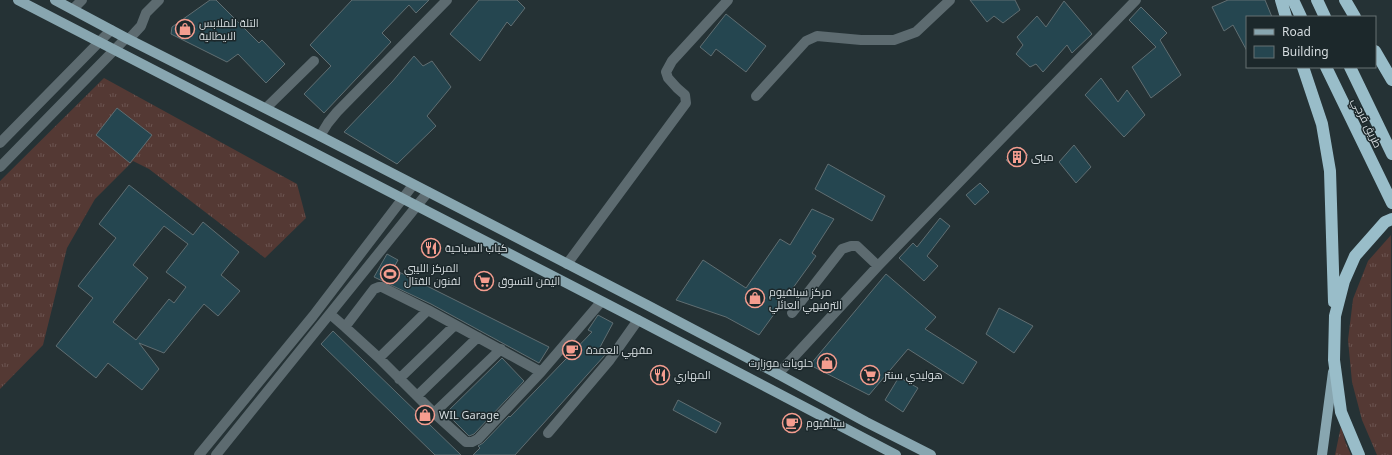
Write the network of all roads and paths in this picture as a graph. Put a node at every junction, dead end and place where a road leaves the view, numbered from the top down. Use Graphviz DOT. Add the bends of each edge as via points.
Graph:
graph roads {
  1 [pos="18,0"];
  2 [pos="55,0"];
  3 [pos="82,0"];
  4 [pos="159,0"];
  5 [pos="447,0"];
  6 [pos="728,0"];
  7 [pos="950,0"];
  8 [pos="1136,0"];
  9 [pos="1281,0"];
  10 [pos="1293,0"];
  11 [pos="1317,0"];
  12 [pos="1345,0"];
  13 [pos="73,9"];
  14 [pos="1286,16"];
  15 [pos="1301,16"];
  16 [pos="1325,16"];
  17 [pos="1354,16"];
  18 [pos="111,30"];
  19 [pos="127,38"];
  20 [pos="99,42"];
  21 [pos="114,49"];
  22 [pos="1376,53"];
  23 [pos="314,61"];
  24 [pos="1303,68"];
  25 [pos="1326,68"];
  26 [pos="1350,68"];
  27 [pos="1392,80"];
  28 [pos="756,96"];
  29 [pos="266,108"];
  30 [pos="320,136"];
  31 [pos="0,143"];
  32 [pos="1392,154"];
  33 [pos="0,167"];
  34 [pos="413,185"];
  35 [pos="428,192"];
  36 [pos="403,198"];
  37 [pos="1392,203"];
  38 [pos="417,206"];
  39 [pos="1392,219"];
  40 [pos="567,264"];
  41 [pos="878,266"];
  42 [pos="601,302"];
  43 [pos="428,310"];
  44 [pos="792,313"];
  45 [pos="330,314"];
  46 [pos="314,316"];
  47 [pos="1335,316"];
  48 [pos="638,320"];
  49 [pos="323,324"];
  50 [pos="455,325"];
  51 [pos="345,327"];
  52 [pos="478,337"];
  53 [pos="500,349"];
  54 [pos="379,358"];
  55 [pos="1334,360"];
  56 [pos="541,372"];
  57 [pos="778,374"];
  58 [pos="400,378"];
  59 [pos="417,396"];
  60 [pos="434,413"];
  61 [pos="548,433"];
  62 [pos="928,454"];
  63 [pos="199,455"];
  64 [pos="216,455"];
  65 [pos="896,455"];
  66 [pos="1322,455"];
  67 [pos="1359,455"];
  1 -- 20 [label="main road"];
  2 -- 13 [label="main road"];
  3 -- 13 [label="street"];
  4 -- 19 [label="street" via="146,13 141,26"];
  5 -- 30 [label="street" via="337,112"];
  6 -- 40 [label="street" via="672,61 666,72 668,78 685,95 686,103"];
  7 -- 28 [label="street" via="916,32 894,40 817,36 806,41"];
  8 -- 41 [label="street"];
  9 -- 14 [label="highway"];
  10 -- 15 [label="highway"];
  11 -- 16 [label="highway"];
  12 -- 17 [label="highway"];
  13 -- 18 [label="main road"];
  18 -- 19 [label="main road"];
  18 -- 20 [label="street"];
  19 -- 21 [label="street"];
  19 -- 29 [label="main road"];
  20 -- 21 [label="main road"];
  20 -- 31 [label="street"];
  21 -- 33 [label="street"];
  21 -- 36 [label="main road"];
  22 -- 27 [label="highway"];
  23 -- 29 [label="street"];
  24 -- 47 [label="highway" via="1322,124 1330,171"];
  25 -- 37 [label="highway, طريق قرجي"];
  26 -- 32 [label="highway, طريق قرجي"];
  29 -- 30 [label="main road"];
  30 -- 34 [label="main road"];
  34 -- 35 [label="main road"];
  34 -- 36 [label="street"];
  35 -- 38 [label="street"];
  35 -- 40 [label="main road"];
  36 -- 38 [label="main road"];
  36 -- 46 [label="street"];
  38 -- 42 [label="main road"];
  38 -- 45 [label="street"];
  39 -- 47 [label="highway" via="1385,222 1355,256 1344,281"];
  40 -- 57 [label="main road"];
  41 -- 44 [label="street" via="857,246 842,249"];
  41 -- 57 [label="street"];
  42 -- 48 [label="main road"];
  42 -- 56 [label="street"];
  43 -- 50 [label="street"];
  43 -- 51 [label="street" via="379,286"];
  43 -- 54 [label="street"];
  45 -- 49 [label="street"];
  45 -- 51 [label="street"];
  46 -- 49 [label="street"];
  46 -- 63 [label="street"];
  47 -- 55 [label="highway"];
  48 -- 61 [label="street" via="594,379"];
  48 -- 65 [label="main road"];
  49 -- 64 [label="street"];
  50 -- 52 [label="street"];
  50 -- 58 [label="street"];
  51 -- 54 [label="street"];
  52 -- 53 [label="street"];
  52 -- 59 [label="street"];
  53 -- 56 [label="street"];
  53 -- 60 [label="street"];
  54 -- 58 [label="street"];
  55 -- 66 [label="main road"];
  55 -- 67 [label="highway" via="1341,412"];
  56 -- 60 [label="street" via="478,439 472,442 460,438"];
  57 -- 62 [label="main road"];
  58 -- 59 [label="street"];
  59 -- 60 [label="street"];
}
